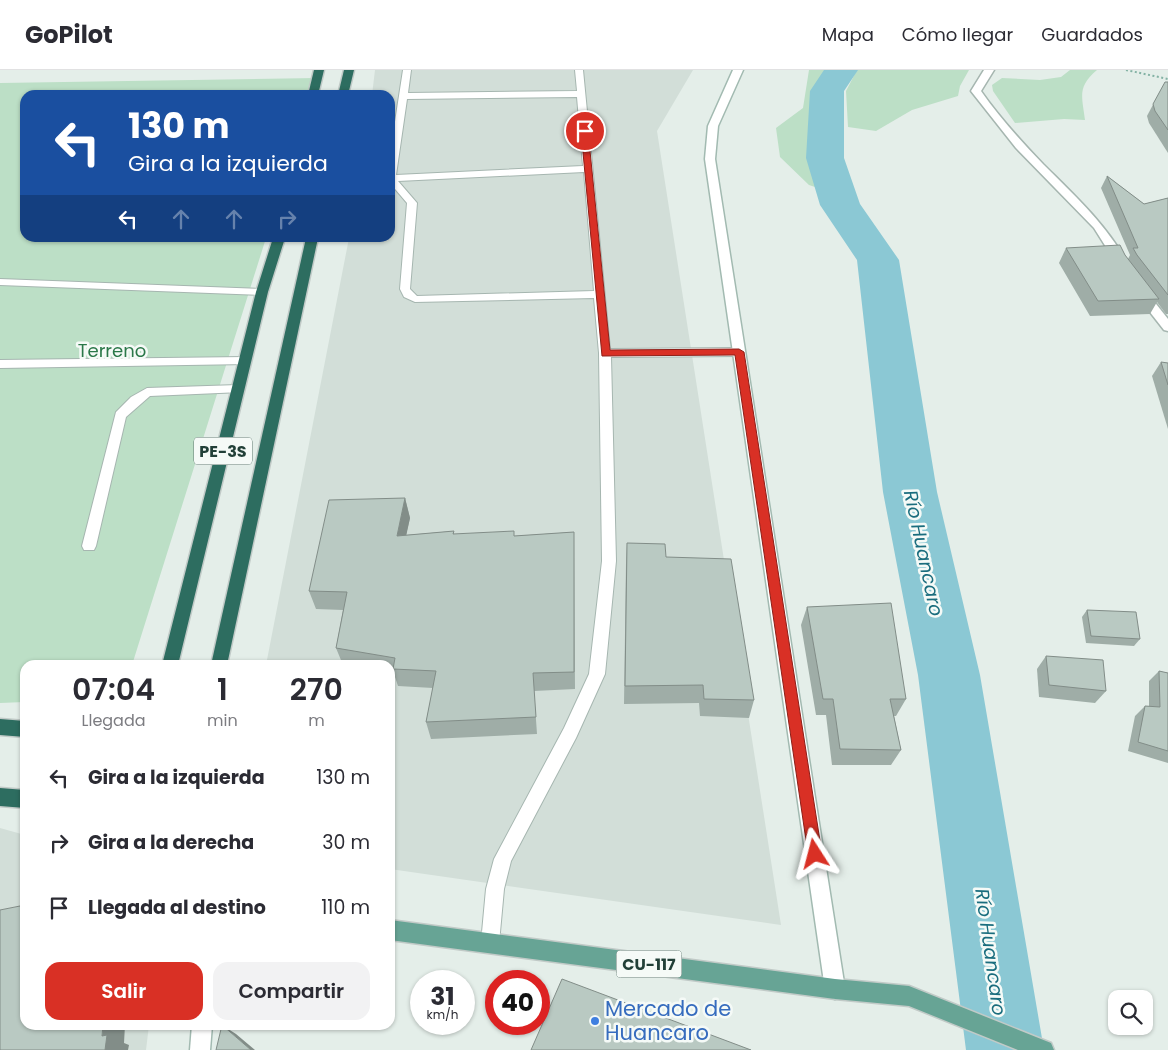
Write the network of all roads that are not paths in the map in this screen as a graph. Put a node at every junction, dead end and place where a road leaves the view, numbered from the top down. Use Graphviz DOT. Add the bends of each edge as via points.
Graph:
graph roads {
  1 [pos="319,70"];
  2 [pos="349,70"];
  3 [pos="407,70"];
  4 [pos="579,70"];
  5 [pos="738,70"];
  6 [pos="990,70"];
  7 [pos="314,90"];
  8 [pos="344,90"];
  9 [pos="581,94"];
  10 [pos="403,96"];
  11 [pos="395,146"];
  12 [pos="588,169"];
  13 [pos="395,178"];
  14 [pos="395,184"];
  15 [pos="278,242"];
  16 [pos="311,242"];
  17 [pos="0,282"];
  18 [pos="262,292"];
  19 [pos="600,294"];
  20 [pos="1168,328"];
  21 [pos="739,352"];
  22 [pos="605,353"];
  23 [pos="245,361"];
  24 [pos="0,364"];
  25 [pos="238,388"];
  26 [pos="90,546"];
  27 [pos="171,660"];
  28 [pos="220,660"];
  29 [pos="0,727"];
  30 [pos="20,729"];
  31 [pos="0,796"];
  32 [pos="20,798"];
  33 [pos="395,931"];
  34 [pos="490,943"];
  35 [pos="835,989"];
  36 [pos="202,1030"];
  37 [pos="200,1050"];
  38 [pos="1044,1050"];
  1 -- 7 [label="highway"];
  2 -- 8 [label="highway"];
  3 -- 10 [label="lane"];
  4 -- 9 [label="lane"];
  5 -- 21 [label="street" via="713,126 710,159"];
  6 -- 20 [label="street" via="976,91 995,118 1087,211 1109,238 1131,280"];
  9 -- 10 [label="lane"];
  9 -- 12 [label="lane"];
  10 -- 11 [label="lane"];
  12 -- 13 [label="lane"];
  12 -- 19 [label="lane"];
  14 -- 19 [label="lane" via="412,203 405,289 408,296 415,299"];
  15 -- 18 [label="highway, PE-3S"];
  16 -- 28 [label="highway, PE-3S"];
  17 -- 18 [label="lane"];
  18 -- 23 [label="highway, PE-3S"];
  19 -- 22 [label="lane"];
  21 -- 22 [label="lane"];
  21 -- 35 [label="street"];
  22 -- 34 [label="lane" via="609,561 597,674 570,733 503,859 495,889"];
  23 -- 24 [label="lane"];
  23 -- 25 [label="highway, PE-3S"];
  25 -- 26 [label="lane" via="147,392 120,415"];
  25 -- 27 [label="highway, PE-3S"];
  29 -- 30 [label="highway"];
  31 -- 32 [label="highway"];
  33 -- 34 [label="main road, CU-117"];
  34 -- 35 [label="main road, CU-117"];
  35 -- 38 [label="main road, CU-117" via="909,996"];
  36 -- 37 [label="street"];
}
